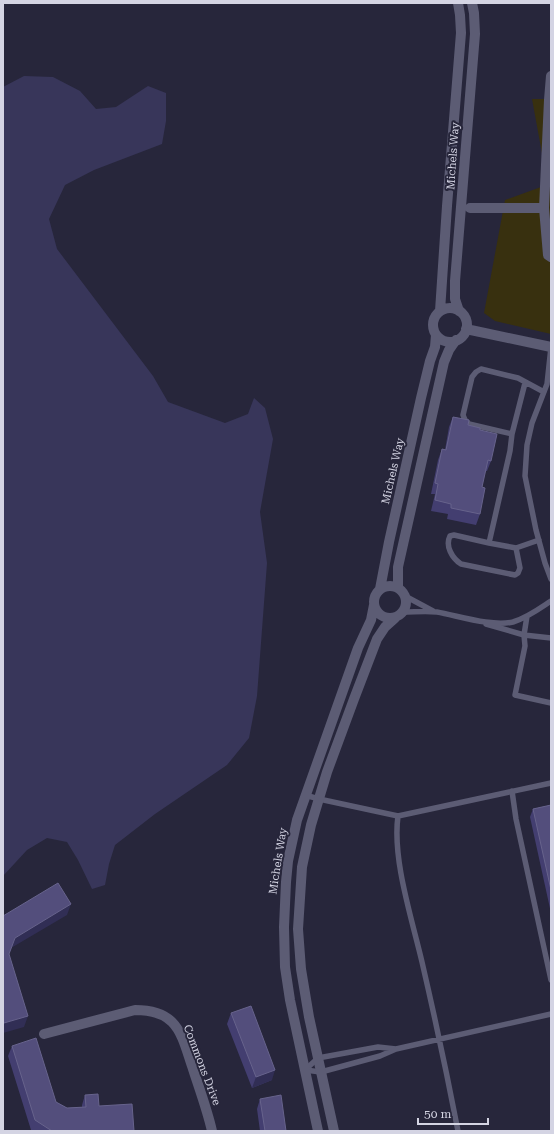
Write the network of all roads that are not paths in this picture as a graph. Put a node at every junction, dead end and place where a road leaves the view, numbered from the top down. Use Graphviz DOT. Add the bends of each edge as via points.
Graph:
graph roads {
  1 [pos="458,3"];
  2 [pos="472,3"];
  3 [pos="551,76"];
  4 [pos="550,100"];
  5 [pos="470,208"];
  6 [pos="544,208"];
  7 [pos="551,257"];
  8 [pos="460,311"];
  9 [pos="440,312"];
  10 [pos="466,329"];
  11 [pos="436,335"];
  12 [pos="456,340"];
  13 [pos="551,347"];
  14 [pos="525,383"];
  15 [pos="544,392"];
  16 [pos="512,434"];
  17 [pos="538,540"];
  18 [pos="489,543"];
  19 [pos="516,548"];
  20 [pos="551,579"];
  21 [pos="398,588"];
  22 [pos="380,589"];
  23 [pos="405,596"];
  24 [pos="551,601"];
  25 [pos="374,605"];
  26 [pos="435,612"];
  27 [pos="399,615"];
  28 [pos="527,616"];
  29 [pos="474,620"];
  30 [pos="524,635"];
  31 [pos="551,638"];
  32 [pos="551,703"];
  33 [pos="551,783"];
  34 [pos="512,791"];
  35 [pos="305,794"];
  36 [pos="319,799"];
  37 [pos="398,816"];
  38 [pos="551,980"];
  39 [pos="551,1014"];
  40 [pos="44,1034"];
  41 [pos="439,1039"];
  42 [pos="396,1049"];
  43 [pos="318,1058"];
  44 [pos="305,1070"];
  45 [pos="321,1072"];
  46 [pos="212,1131"];
  47 [pos="318,1131"];
  48 [pos="334,1131"];
  49 [pos="458,1131"];
  1 -- 9 [label="street, Michels Way" via="461,40"];
  2 -- 8 [label="street, Michels Way" via="475,34 455,281"];
  3 -- 4 [label="street"];
  4 -- 6 [label="street"];
  5 -- 6 [label="street"];
  6 -- 7 [label="street" via="548,255"];
  8 -- 9 [label="street" via="450,308"];
  8 -- 10 [label="street" via="466,319"];
  9 -- 11 [label="street" via="434,321"];
  10 -- 12 [label="street" via="461,338"];
  10 -- 13 [label="street"];
  11 -- 12 [label="street" via="446,341"];
  11 -- 22 [label="street, Michels Way"];
  12 -- 21 [label="street" via="444,362 398,567"];
  13 -- 15 [label="lane"];
  14 -- 15 [label="lane"];
  14 -- 16 [label="lane"];
  14 -- 16 [label="lane" via="518,378 481,370 472,377 463,415 465,420 469,424"];
  15 -- 17 [label="lane" via="528,438 525,476"];
  16 -- 18 [label="lane"];
  17 -- 19 [label="lane"];
  17 -- 20 [label="lane"];
  18 -- 19 [label="lane"];
  18 -- 19 [label="lane" via="454,534 447,541 448,547 461,564 515,575 520,568"];
  21 -- 22 [label="street" via="389,586"];
  21 -- 23 [label="street"];
  22 -- 25 [label="street" via="375,596"];
  23 -- 26 [label="lane"];
  23 -- 27 [label="street" via="406,602"];
  24 -- 28 [label="lane"];
  25 -- 27 [label="street" via="379,615 390,618"];
  25 -- 35 [label="street, Michels Way" via="372,620 358,648"];
  26 -- 27 [label="lane"];
  26 -- 29 [label="lane"];
  27 -- 36 [label="street" via="380,634 374,646"];
  28 -- 29 [label="lane" via="502,623"];
  28 -- 30 [label="lane"];
  29 -- 30 [label="lane"];
  30 -- 31 [label="lane"];
  30 -- 32 [label="lane" via="525,646 515,695"];
  33 -- 34 [label="lane"];
  34 -- 37 [label="lane"];
  34 -- 38 [label="lane"];
  35 -- 36 [label="lane"];
  35 -- 44 [label="street, Michels Way" via="288,861 284,902 285,967"];
  36 -- 37 [label="lane"];
  36 -- 43 [label="street" via="302,867 298,929 304,991"];
  37 -- 41 [label="lane" via="396,839 401,872"];
  39 -- 41 [label="lane"];
  40 -- 46 [label="street, Commons Drive" via="135,1010 145,1010 164,1016 178,1030 209,1115"];
  41 -- 42 [label="lane"];
  41 -- 49 [label="lane"];
  42 -- 43 [label="lane" via="378,1047"];
  42 -- 45 [label="lane" via="380,1056"];
  43 -- 44 [label="lane"];
  43 -- 45 [label="street"];
  44 -- 45 [label="lane"];
  44 -- 47 [label="street, Michels Way"];
  45 -- 48 [label="street"];
}
